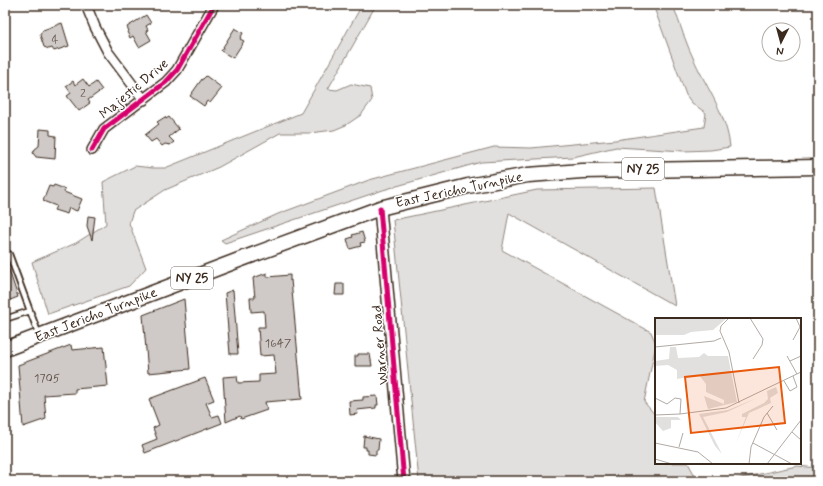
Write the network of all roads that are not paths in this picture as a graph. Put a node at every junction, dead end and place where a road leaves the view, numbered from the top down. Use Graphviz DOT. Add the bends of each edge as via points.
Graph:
graph roads {
  1 [pos="86,5"];
  2 [pos="214,5"];
  3 [pos="144,100"];
  4 [pos="92,150"];
  5 [pos="818,167"];
  6 [pos="380,208"];
  7 [pos="5,253"];
  8 [pos="30,311"];
  9 [pos="5,319"];
  10 [pos="39,336"];
  11 [pos="5,349"];
  12 [pos="404,481"];
  1 -- 3 [label="street" via="108,52"];
  2 -- 3 [label="street, Majestic Drive" via="178,70"];
  3 -- 4 [label="street, Majestic Drive" via="104,129"];
  5 -- 6 [label="main road, East Jericho Turnpike / NY 25" via="582,171 528,175 468,186"];
  6 -- 10 [label="main road, East Jericho Turnpike / NY 25"];
  6 -- 12 [label="street, Warner Road"];
  7 -- 8 [label="lane" via="9,254"];
  8 -- 9 [label="lane"];
  8 -- 10 [label="lane"];
  10 -- 11 [label="main road, East Jericho Turnpike / NY 25"];
}
